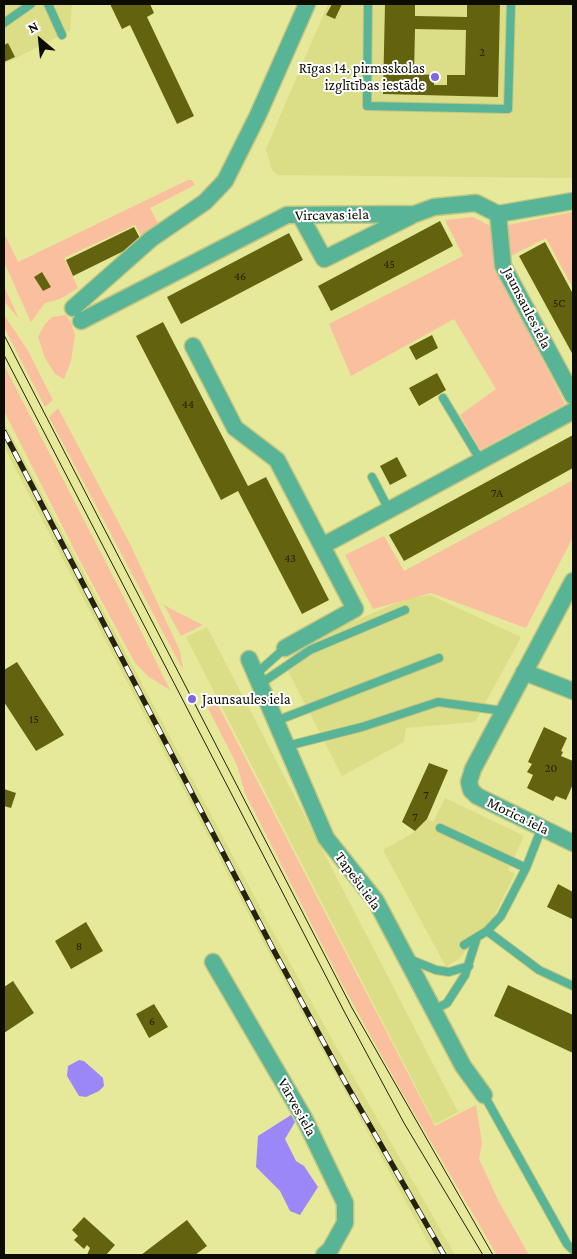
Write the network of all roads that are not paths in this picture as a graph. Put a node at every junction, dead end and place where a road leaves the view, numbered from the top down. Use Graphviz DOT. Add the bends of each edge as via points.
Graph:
graph roads {
  1 [pos="31,4"];
  2 [pos="48,4"];
  3 [pos="307,4"];
  4 [pos="368,4"];
  5 [pos="511,4"];
  6 [pos="4,23"];
  7 [pos="62,35"];
  8 [pos="573,201"];
  9 [pos="415,214"];
  10 [pos="498,214"];
  11 [pos="300,215"];
  12 [pos="193,346"];
  13 [pos="573,396"];
  14 [pos="443,398"];
  15 [pos="573,412"];
  16 [pos="481,461"];
  17 [pos="372,477"];
  18 [pos="389,510"];
  19 [pos="322,546"];
  20 [pos="573,581"];
  21 [pos="405,610"];
  22 [pos="285,648"];
  23 [pos="439,658"];
  24 [pos="249,659"];
  25 [pos="524,672"];
  26 [pos="258,679"];
  27 [pos="573,692"];
  28 [pos="504,711"];
  29 [pos="276,721"];
  30 [pos="287,746"];
  31 [pos="542,827"];
  32 [pos="440,828"];
  33 [pos="573,843"];
  34 [pos="526,868"];
  35 [pos="487,931"];
  36 [pos="477,937"];
  37 [pos="464,945"];
  38 [pos="405,958"];
  39 [pos="213,962"];
  40 [pos="469,966"];
  41 [pos="573,986"];
  42 [pos="432,1011"];
  43 [pos="484,1095"];
  44 [pos="573,1250"];
  45 [pos="324,1255"];
  1 -- 6 [label="lane"];
  2 -- 7 [label="lane"];
  3 -- 11 [label="street, Vircavas iela" via="225,181 205,202 151,239 77,314 277,219"];
  4 -- 5 [label="lane" via="367,106 508,109"];
  8 -- 10 [label="street"];
  9 -- 10 [label="street, Vircavas iela" via="434,207 476,202"];
  9 -- 11 [label="street, Vircavas iela"];
  9 -- 11 [label="street" via="324,259"];
  10 -- 13 [label="street, Jaunsaules iela" via="503,266"];
  12 -- 19 [label="street" via="235,428 277,460"];
  14 -- 16 [label="lane"];
  15 -- 16 [label="street"];
  16 -- 18 [label="street"];
  17 -- 18 [label="lane"];
  18 -- 19 [label="street"];
  19 -- 22 [label="street" via="356,609"];
  20 -- 25 [label="street"];
  21 -- 26 [label="lane" via="310,650"];
  22 -- 26 [label="lane"];
  23 -- 29 [label="lane"];
  24 -- 26 [label="street, Tapešu iela"];
  25 -- 27 [label="street"];
  25 -- 28 [label="street"];
  26 -- 29 [label="street, Tapešu iela"];
  28 -- 30 [label="lane" via="438,702 362,727"];
  28 -- 31 [label="street, Morica iela" via="473,769 469,782 471,790 477,796"];
  29 -- 30 [label="street, Tapešu iela"];
  30 -- 38 [label="street, Tapešu iela" via="326,838 376,901"];
  31 -- 33 [label="street, Morica iela"];
  31 -- 34 [label="lane"];
  32 -- 34 [label="lane"];
  34 -- 35 [label="lane" via="501,916"];
  35 -- 36 [label="lane"];
  35 -- 41 [label="lane" via="539,970"];
  36 -- 37 [label="lane"];
  36 -- 40 [label="lane"];
  38 -- 40 [label="lane" via="449,972"];
  38 -- 42 [label="street, Tapešu iela"];
  39 -- 45 [label="street, Vārves iela" via="304,1118 345,1203 345,1223"];
  40 -- 42 [label="lane" via="447,1003"];
  42 -- 43 [label="street, Tapešu iela" via="463,1066"];
  43 -- 44 [label="lane"];
}
